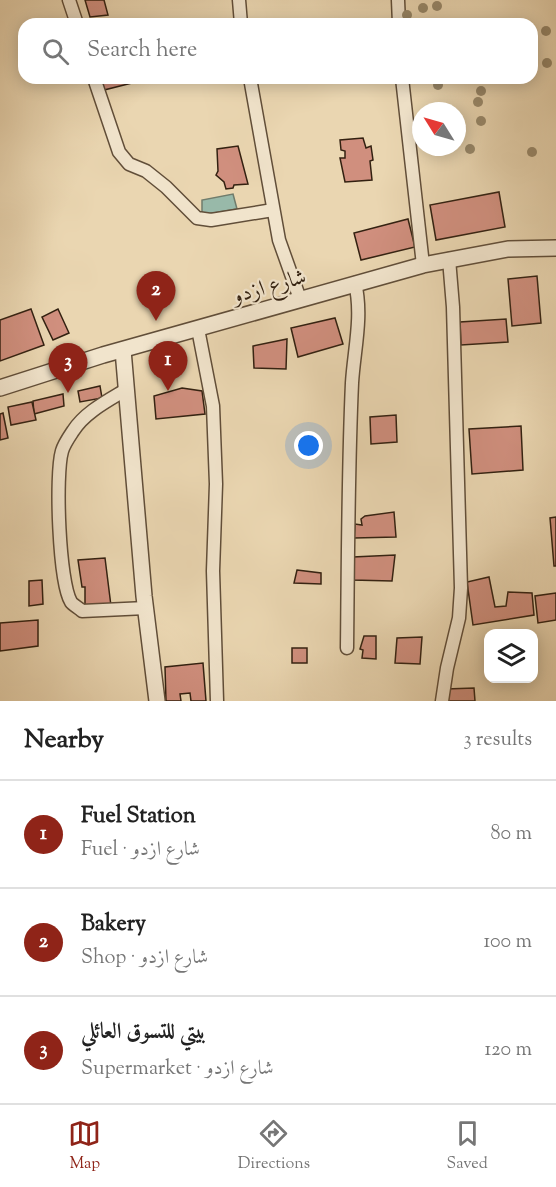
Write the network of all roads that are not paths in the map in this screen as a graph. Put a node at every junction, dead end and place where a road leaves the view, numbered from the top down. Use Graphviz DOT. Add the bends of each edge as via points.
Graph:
graph roads {
  1 [pos="69,0"];
  2 [pos="239,0"];
  3 [pos="398,0"];
  4 [pos="74,18"];
  5 [pos="240,18"];
  6 [pos="399,18"];
  7 [pos="96,84"];
  8 [pos="251,84"];
  9 [pos="403,84"];
  10 [pos="273,210"];
  11 [pos="556,248"];
  12 [pos="449,259"];
  13 [pos="423,265"];
  14 [pos="355,283"];
  15 [pos="300,299"];
  16 [pos="198,329"];
  17 [pos="123,350"];
  18 [pos="0,388"];
  19 [pos="127,389"];
  20 [pos="146,608"];
  21 [pos="347,648"];
  22 [pos="157,701"];
  23 [pos="217,701"];
  24 [pos="442,701"];
  1 -- 4 [label="street"];
  2 -- 5 [label="street"];
  3 -- 6 [label="street"];
  7 -- 10 [label="street" via="124,160 146,171 197,218 211,220"];
  8 -- 10 [label="street"];
  9 -- 13 [label="street"];
  10 -- 15 [label="street"];
  11 -- 12 [label="street, شارع ازدو" via="508,249"];
  12 -- 13 [label="street, شارع ازدو"];
  12 -- 24 [label="street" via="461,588 459,618"];
  13 -- 14 [label="street, شارع ازدو"];
  14 -- 15 [label="street, شارع ازدو"];
  14 -- 21 [label="street" via="358,315 352,381"];
  15 -- 16 [label="street, شارع ازدو"];
  16 -- 17 [label="street, شارع ازدو"];
  16 -- 23 [label="street" via="213,406"];
  17 -- 18 [label="street, شارع ازدو"];
  17 -- 19 [label="street"];
  19 -- 20 [label="street"];
  19 -- 20 [label="street" via="74,428 62,450 60,532 65,584 72,603 82,611"];
  20 -- 22 [label="street"];
}
